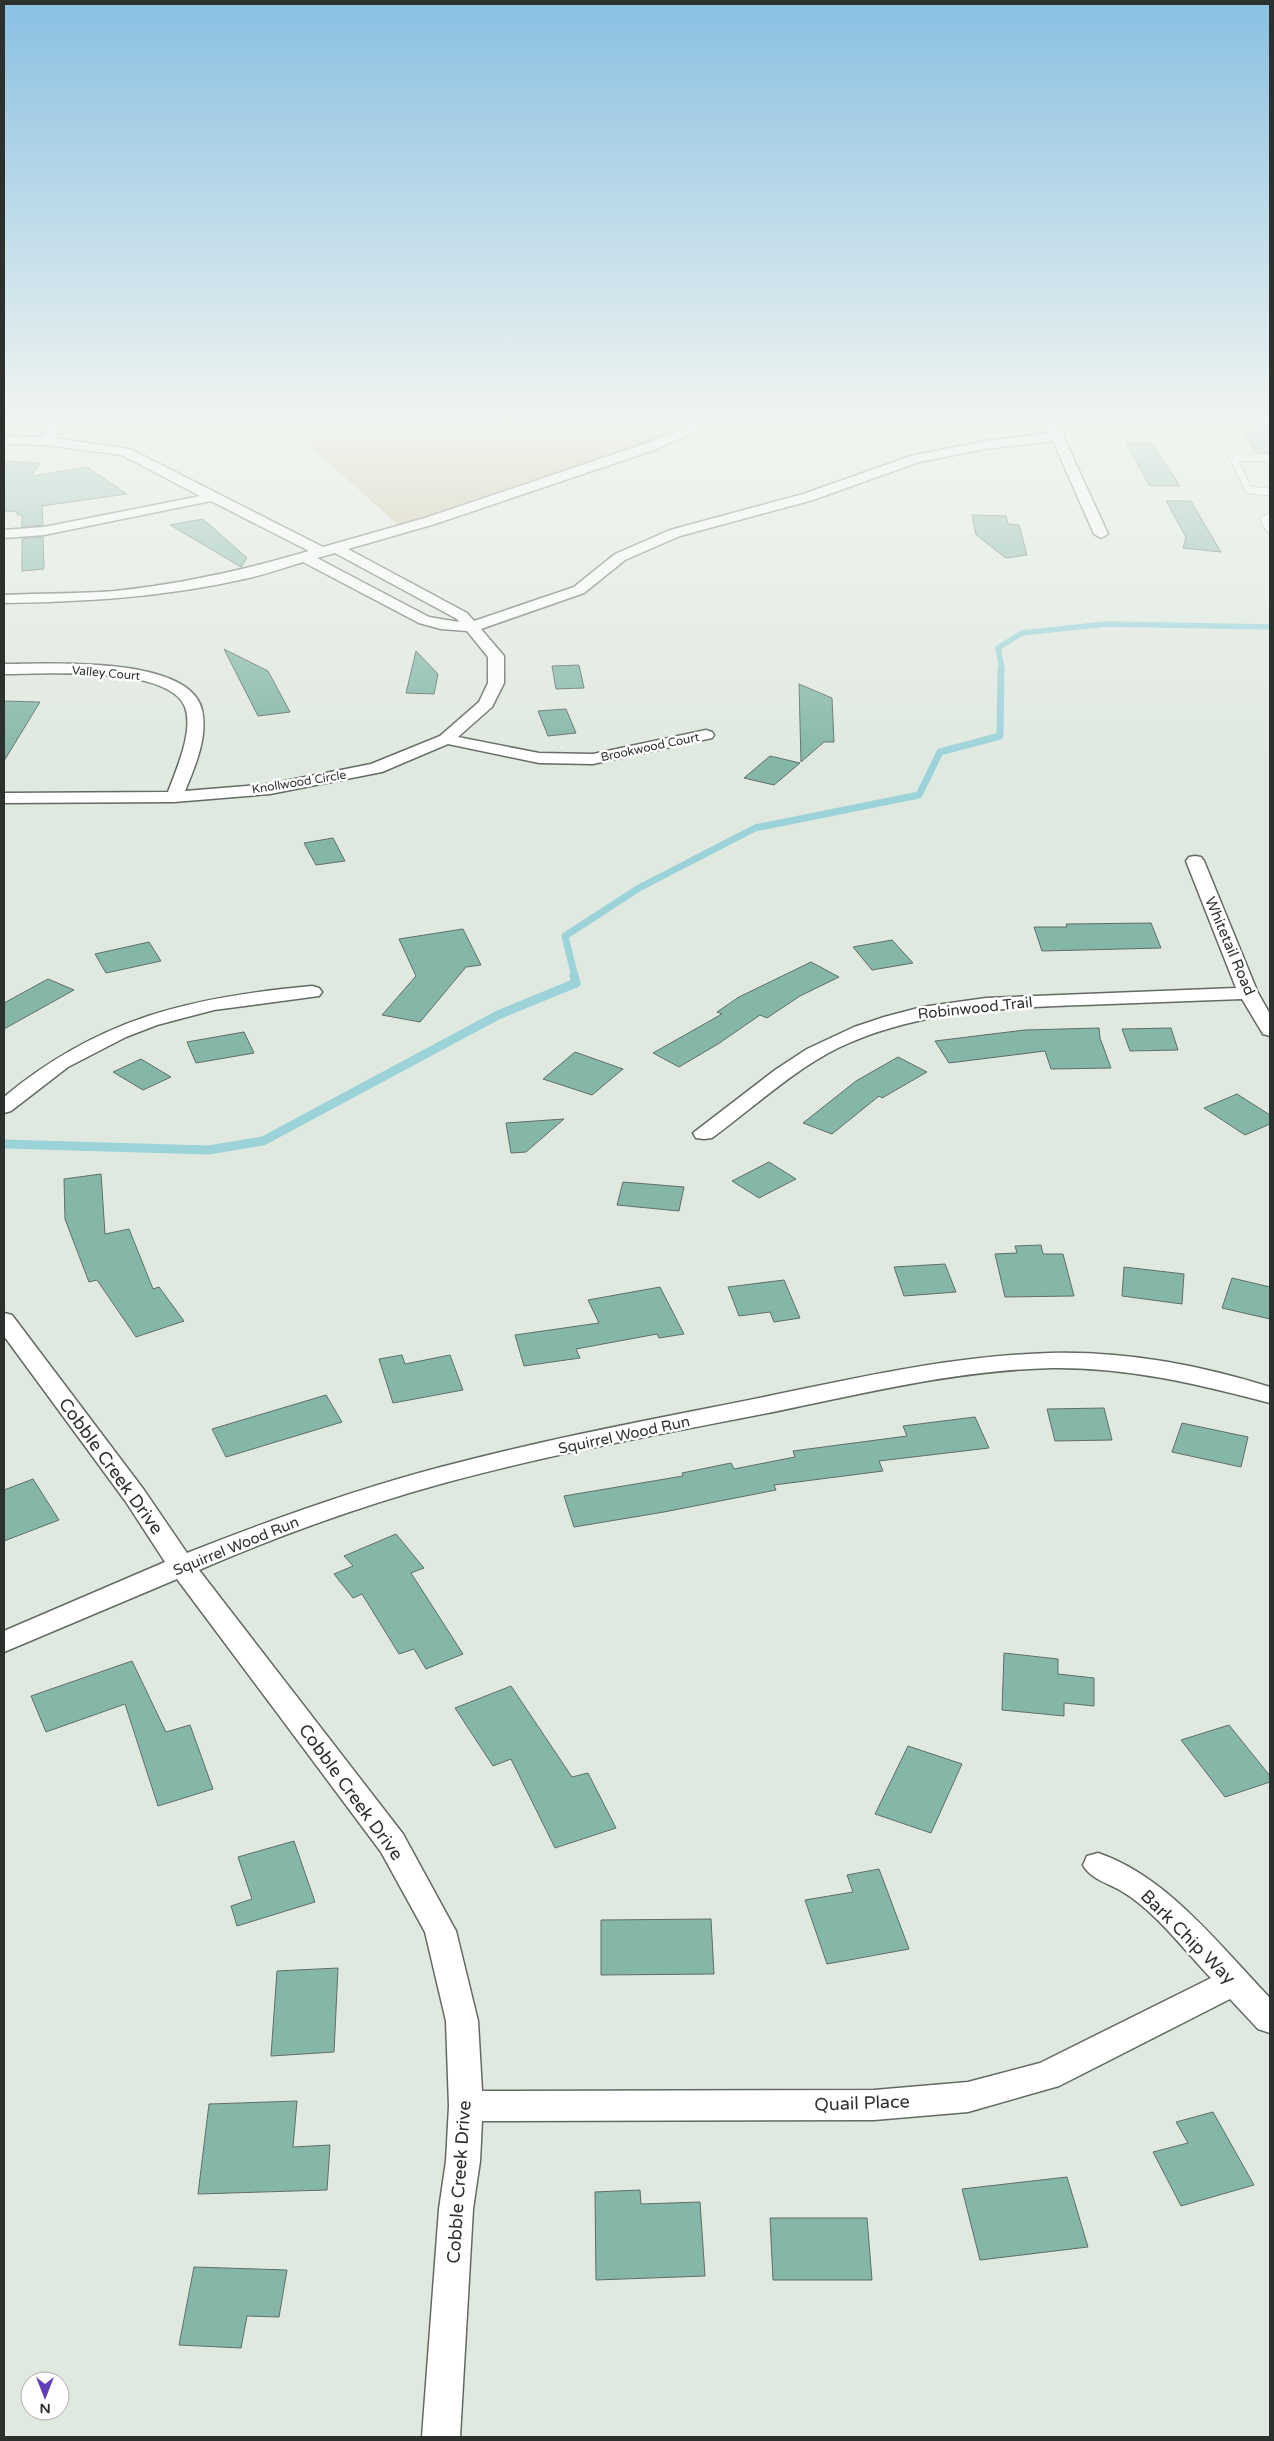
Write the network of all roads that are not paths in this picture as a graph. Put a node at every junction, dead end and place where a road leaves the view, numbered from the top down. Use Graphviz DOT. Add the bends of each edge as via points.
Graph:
graph roads {
  1 [pos="289,536"];
  2 [pos="378,536"];
  3 [pos="668,536"];
  4 [pos="338,549"];
  5 [pos="323,553"];
  6 [pos="306,558"];
  7 [pos="4,599"];
  8 [pos="470,627"];
  9 [pos="4,669"];
  10 [pos="706,735"];
  11 [pos="446,739"];
  12 [pos="174,797"];
  13 [pos="4,798"];
  14 [pos="1194,861"];
  15 [pos="312,992"];
  16 [pos="1248,993"];
  17 [pos="1270,1030"];
  18 [pos="4,1107"];
  19 [pos="704,1133"];
  20 [pos="4,1320"];
  21 [pos="1270,1395"];
  22 [pos="182,1567"];
  23 [pos="4,1642"];
  24 [pos="1098,1865"];
  25 [pos="1233,1982"];
  26 [pos="1270,2019"];
  27 [pos="466,2106"];
  28 [pos="442,2437"];
  1 -- 5 [label="street"];
  2 -- 4 [label="street"];
  3 -- 8 [label="street" via="620,557 579,590"];
  4 -- 5 [label="street"];
  4 -- 8 [label="street, Knollwood Circle" via="462,616"];
  5 -- 6 [label="street"];
  6 -- 7 [label="street" via="242,575 114,595"];
  6 -- 8 [label="street" via="424,620"];
  8 -- 11 [label="street, Knollwood Circle" via="496,656 496,683 486,704"];
  9 -- 12 [label="street, Valley Court" via="132,673 164,681 184,694 194,708 193,747"];
  10 -- 11 [label="street, Brookwood Court" via="594,759 539,758"];
  11 -- 12 [label="street, Knollwood Circle" via="376,768 318,781 270,789"];
  12 -- 13 [label="street, Knollwood Circle"];
  14 -- 16 [label="street, Whitetail Road"];
  15 -- 18 [label="street" via="224,1003 174,1014 129,1029 62,1062"];
  16 -- 17 [label="street, Whitetail Road"];
  16 -- 19 [label="street, Robinwood Trail" via="1002,1002 919,1012 831,1044 792,1068"];
  20 -- 22 [label="street, Cobble Creek Drive" via="135,1496"];
  21 -- 22 [label="street, Squirrel Wood Run" via="1158,1369 1100,1363 1027,1362 969,1368 709,1417 406,1485 276,1528"];
  22 -- 23 [label="street, Squirrel Wood Run"];
  22 -- 27 [label="street, Cobble Creek Drive" via="392,1843 440,1931 462,2021"];
  24 -- 25 [label="street, Bark Chip Way" via="1134,1883 1159,1903"];
  25 -- 26 [label="street, Bark Chip Way"];
  25 -- 27 [label="street, Quail Place" via="1047,2076 968,2097 874,2105"];
  27 -- 28 [label="street, Cobble Creek Drive" via="456,2209"];
}
